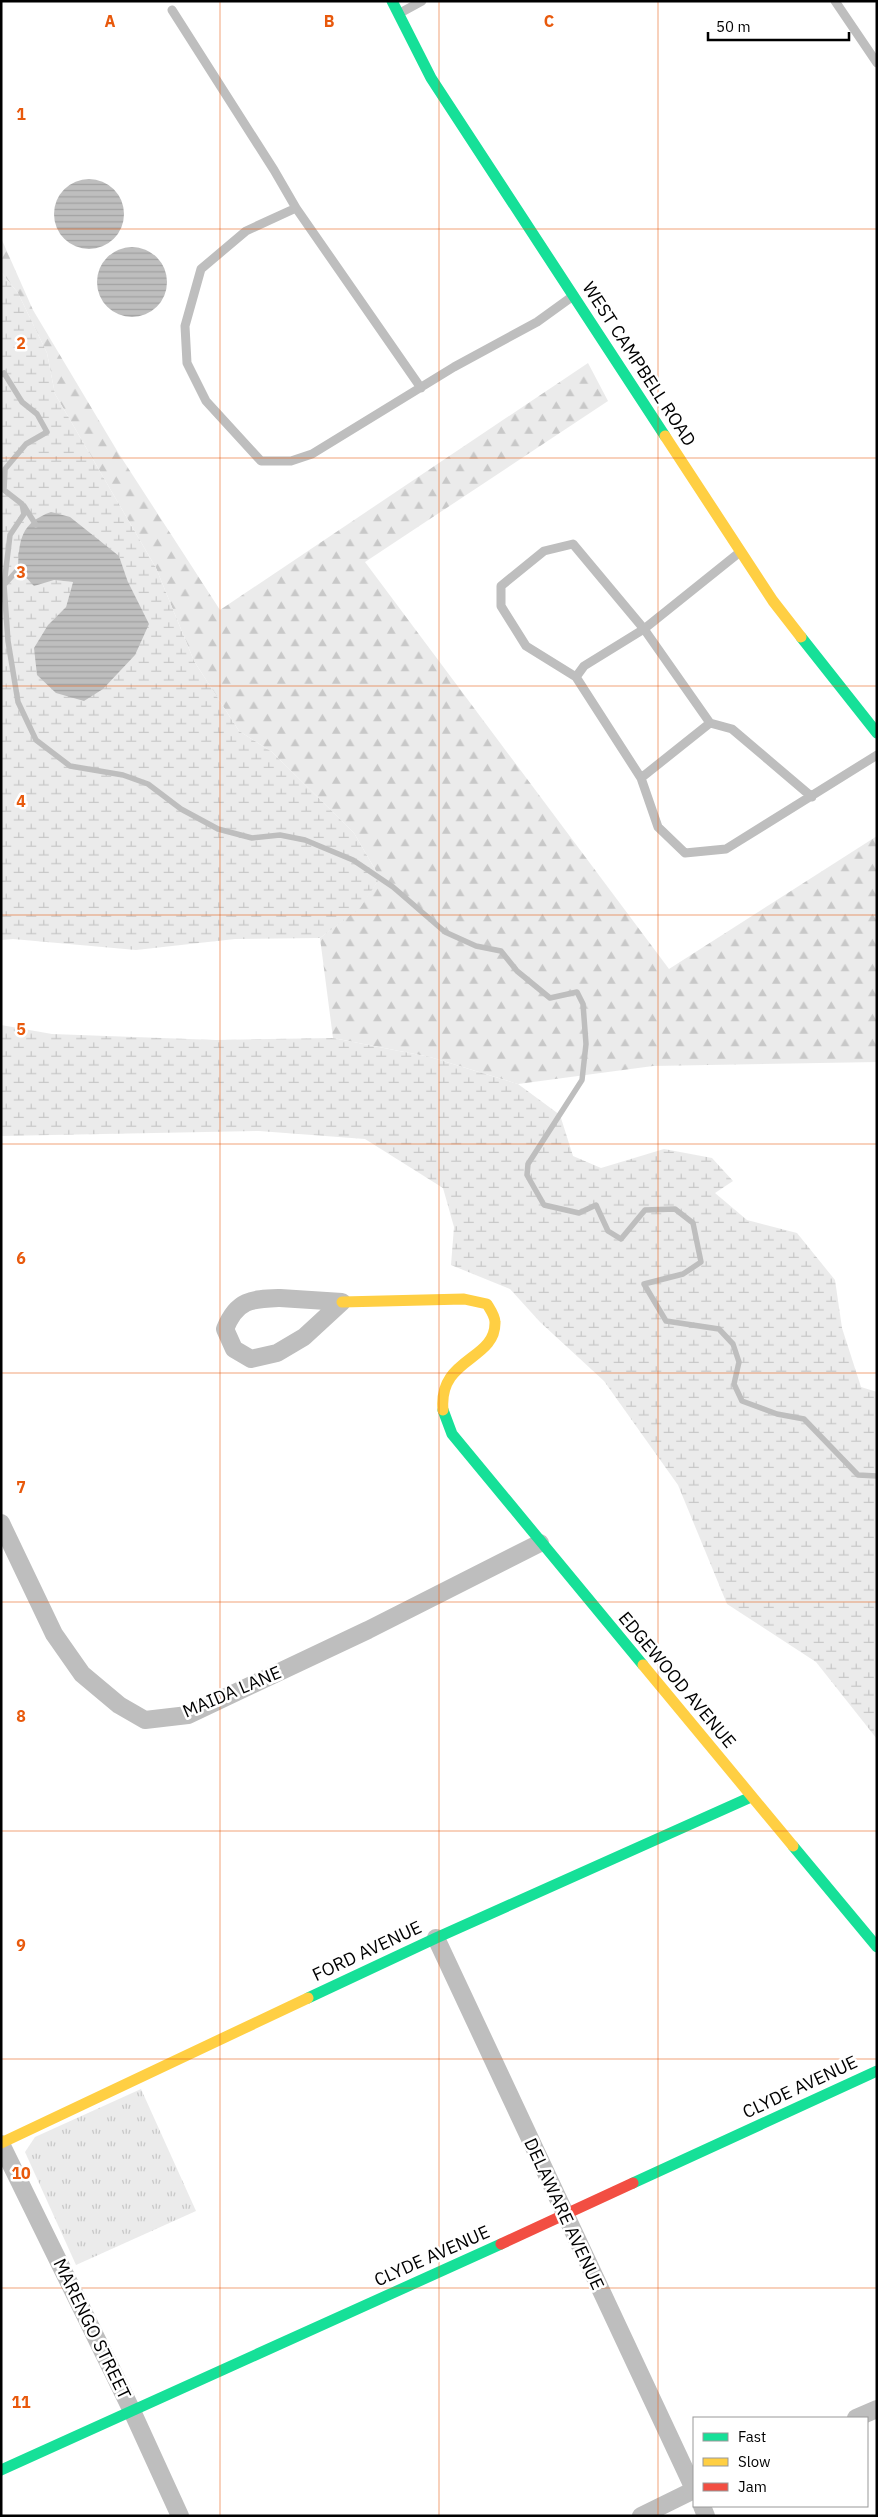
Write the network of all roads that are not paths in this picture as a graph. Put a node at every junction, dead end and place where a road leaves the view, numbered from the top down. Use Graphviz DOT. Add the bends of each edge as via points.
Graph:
graph roads {
  1 [pos="392,1"];
  2 [pos="422,1"];
  3 [pos="835,1"];
  4 [pos="172,10"];
  5 [pos="399,14"];
  6 [pos="877,63"];
  7 [pos="296,208"];
  8 [pos="573,296"];
  9 [pos="421,388"];
  10 [pos="740,552"];
  11 [pos="644,629"];
  12 [pos="576,677"];
  13 [pos="710,723"];
  14 [pos="877,733"];
  15 [pos="877,755"];
  16 [pos="641,778"];
  17 [pos="812,797"];
  18 [pos="342,1302"];
  19 [pos="1,1523"];
  20 [pos="540,1543"];
  21 [pos="751,1797"];
  22 [pos="436,1938"];
  23 [pos="877,1947"];
  24 [pos="877,2071"];
  25 [pos="1,2144"];
  26 [pos="565,2215"];
  27 [pos="877,2409"];
  28 [pos="132,2411"];
  29 [pos="858,2417"];
  30 [pos="1,2470"];
  31 [pos="693,2488"];
  32 [pos="693,2490"];
  33 [pos="180,2516"];
  34 [pos="641,2516"];
  1 -- 5 [label="street, WEST CAMPBELL ROAD"];
  2 -- 5 [label="lane"];
  3 -- 6 [label="lane"];
  4 -- 7 [label="lane"];
  5 -- 8 [label="street, WEST CAMPBELL ROAD" via="431,78"];
  7 -- 9 [label="lane"];
  7 -- 9 [label="lane" via="246,232 201,269 185,326 187,363 206,401 261,461 291,462 312,454"];
  8 -- 9 [label="lane" via="537,322"];
  8 -- 10 [label="street, WEST CAMPBELL ROAD"];
  10 -- 11 [label="lane"];
  10 -- 14 [label="street, WEST CAMPBELL ROAD" via="772,601"];
  11 -- 12 [label="lane" via="584,666"];
  11 -- 12 [label="lane" via="573,544 544,551 502,586 501,606 526,646"];
  11 -- 13 [label="lane"];
  12 -- 16 [label="lane"];
  13 -- 16 [label="lane"];
  13 -- 17 [label="lane" via="732,729"];
  15 -- 17 [label="lane"];
  16 -- 17 [label="lane" via="658,827 685,853 726,849"];
  18 -- 18 [label="street" via="251,1299 229,1317 225,1329 234,1349 252,1359 277,1353 304,1337"];
  18 -- 20 [label="street, EDGEWOOD AVENUE" via="464,1300 487,1304 495,1321 492,1335 483,1348 446,1380 441,1395 442,1414 452,1434"];
  19 -- 20 [label="street, MAIDA LANE" via="54,1634 82,1674 118,1705 145,1720 188,1715 368,1630"];
  20 -- 21 [label="street, EDGEWOOD AVENUE"];
  21 -- 22 [label="street, FORD AVENUE"];
  21 -- 23 [label="street, EDGEWOOD AVENUE"];
  22 -- 25 [label="street, FORD AVENUE"];
  22 -- 26 [label="street, DELAWARE AVENUE"];
  24 -- 26 [label="street, CLYDE AVENUE"];
  25 -- 28 [label="street, MARENGO STREET"];
  26 -- 28 [label="street, CLYDE AVENUE"];
  26 -- 31 [label="street, DELAWARE AVENUE"];
  27 -- 29 [label="street"];
  28 -- 30 [label="street, CLYDE AVENUE"];
  28 -- 33 [label="street, MARENGO STREET"];
  32 -- 34 [label="street"];
}
